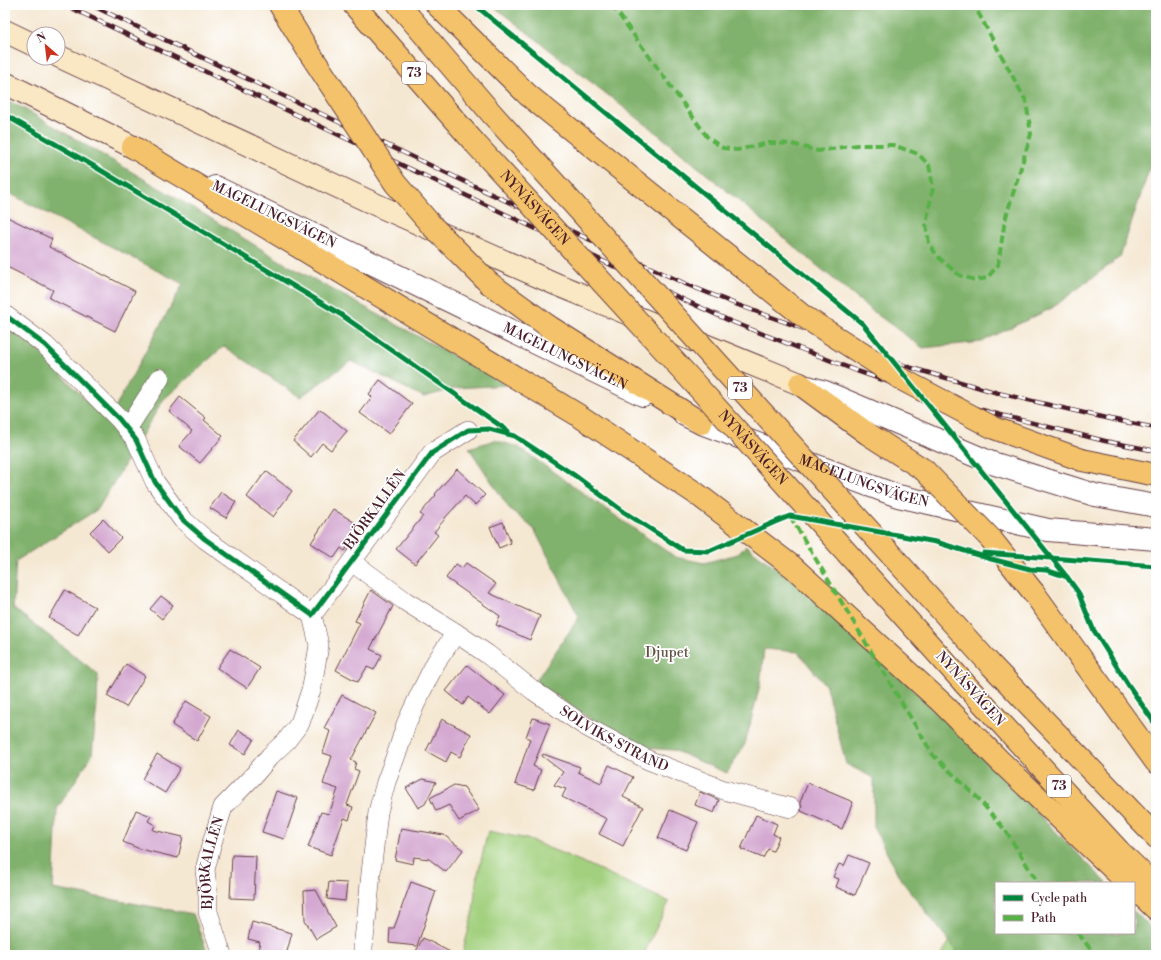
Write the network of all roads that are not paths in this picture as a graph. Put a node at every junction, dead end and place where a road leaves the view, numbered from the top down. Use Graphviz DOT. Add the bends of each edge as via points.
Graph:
graph roads {
  1 [pos="280,5"];
  2 [pos="354,5"];
  3 [pos="399,5"];
  4 [pos="437,5"];
  5 [pos="5,31"];
  6 [pos="26,41"];
  7 [pos="66,60"];
  8 [pos="5,83"];
  9 [pos="133,146"];
  10 [pos="5,315"];
  11 [pos="160,378"];
  12 [pos="800,384"];
  13 [pos="700,423"];
  14 [pos="127,429"];
  15 [pos="468,430"];
  16 [pos="1156,476"];
  17 [pos="1156,506"];
  18 [pos="1156,539"];
  19 [pos="352,562"];
  20 [pos="312,615"];
  21 [pos="456,633"];
  22 [pos="1156,762"];
  23 [pos="791,808"];
  24 [pos="1156,837"];
  25 [pos="1127,882"];
  26 [pos="1156,887"];
  27 [pos="1135,889"];
  28 [pos="1156,909"];
  29 [pos="222,955"];
  30 [pos="363,955"];
  1 -- 13 [label="highway, bridge" via="395,183 432,226 490,283 548,326"];
  2 -- 26 [label="highway, NYNÄSVÄGEN / 73, bridge" via="473,141 964,683 1119,851"];
  3 -- 24 [label="highway, 73, bridge" via="492,114 989,663"];
  4 -- 16 [label="highway, bridge" via="528,95 803,316 903,380 994,428 1082,460"];
  5 -- 6 [label="main road"];
  7 -- 12 [label="main road" via="386,209 558,285"];
  8 -- 9 [label="main road, MAGELUNGSVÄGEN"];
  9 -- 13 [label="street, MAGELUNGSVÄGEN"];
  9 -- 25 [label="highway" via="578,415 697,494 793,567 943,704"];
  10 -- 14 [label="street" via="45,345"];
  11 -- 14 [label="street"];
  12 -- 17 [label="street" via="825,392 992,463 1095,495"];
  12 -- 22 [label="highway, bridge" via="868,434 924,470 991,539 1034,593"];
  13 -- 18 [label="street, MAGELUNGSVÄGEN" via="898,496 1048,530"];
  14 -- 20 [label="street" via="136,440 154,482 182,519 205,539"];
  15 -- 19 [label="street, BJÖRKALLÉN" via="432,453"];
  19 -- 20 [label="street, BJÖRKALLÉN"];
  19 -- 21 [label="street, SOLVIKS STRAND" via="405,601"];
  20 -- 29 [label="street, BJÖRKALLÉN" via="319,645 312,687 300,723 223,808 208,858 205,870 208,912"];
  21 -- 23 [label="street, SOLVIKS STRAND" via="585,726 648,760 724,790"];
  21 -- 30 [label="street" via="436,662 418,698 386,782 378,812"];
  27 -- 28 [label="highway"];
}
